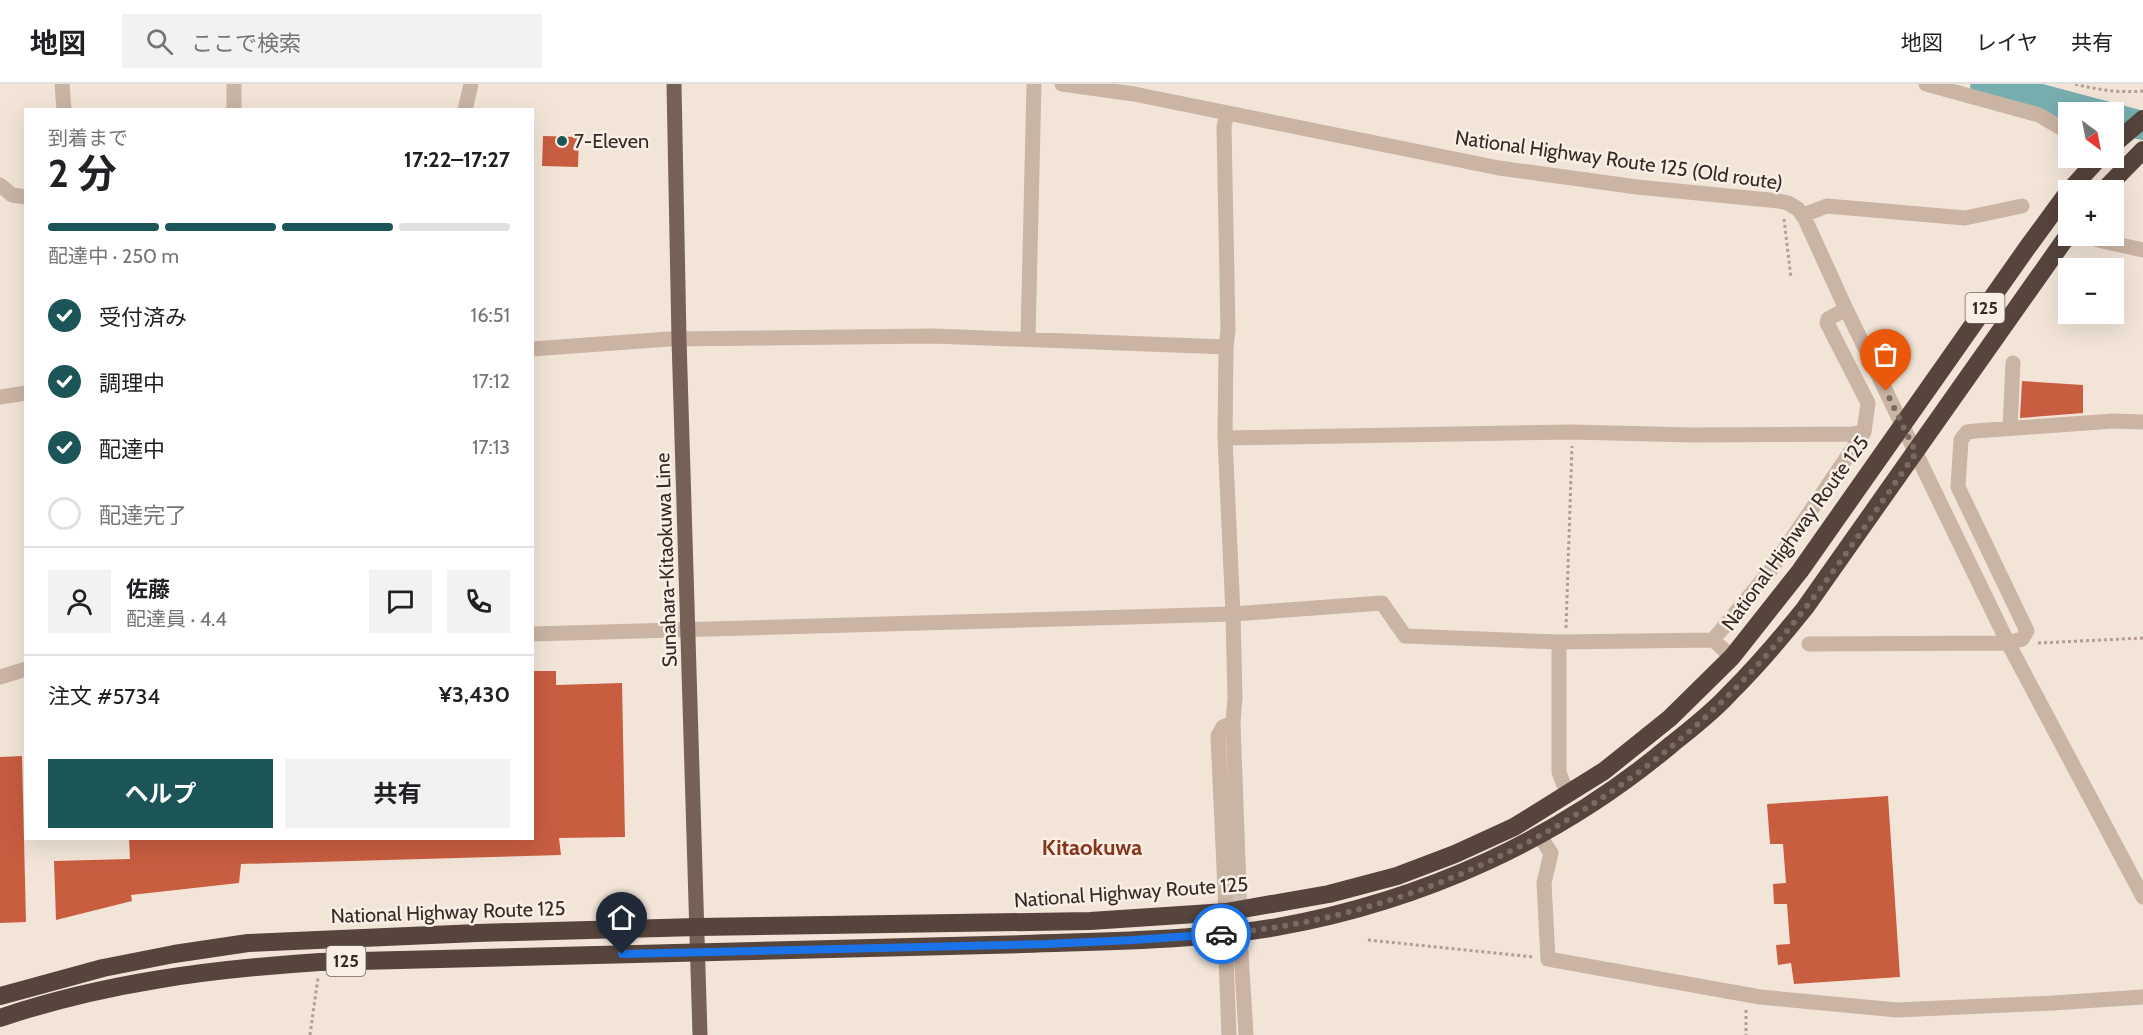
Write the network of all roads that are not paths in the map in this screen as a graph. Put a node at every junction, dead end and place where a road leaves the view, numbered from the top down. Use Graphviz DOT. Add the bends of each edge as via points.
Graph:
graph roads {
  1 [pos="62,84"];
  2 [pos="234,84"];
  3 [pos="471,84"];
  4 [pos="674,84"];
  5 [pos="1034,84"];
  6 [pos="1062,84"];
  7 [pos="1926,84"];
  8 [pos="64,108"];
  9 [pos="234,108"];
  10 [pos="465,108"];
  11 [pos="1227,113"];
  12 [pos="2143,119"];
  13 [pos="2058,126"];
  14 [pos="2124,134"];
  15 [pos="2143,150"];
  16 [pos="2090,168"];
  17 [pos="2079,180"];
  18 [pos="2114,180"];
  19 [pos="0,185"];
  20 [pos="24,197"];
  21 [pos="2022,206"];
  22 [pos="2058,206"];
  23 [pos="1803,215"];
  24 [pos="2060,246"];
  25 [pos="2124,246"];
  26 [pos="2143,250"];
  27 [pos="1846,309"];
  28 [pos="1028,338"];
  29 [pos="679,339"];
  30 [pos="1226,347"];
  31 [pos="534,349"];
  32 [pos="2013,363"];
  33 [pos="24,393"];
  34 [pos="0,397"];
  35 [pos="2143,422"];
  36 [pos="1902,424"];
  37 [pos="2010,428"];
  38 [pos="1864,432"];
  39 [pos="1225,438"];
  40 [pos="1916,453"];
  41 [pos="1233,614"];
  42 [pos="689,630"];
  43 [pos="534,634"];
  44 [pos="1713,640"];
  45 [pos="2015,641"];
  46 [pos="1562,642"];
  47 [pos="1809,644"];
  48 [pos="1732,657"];
  49 [pos="24,670"];
  50 [pos="0,677"];
  51 [pos="1233,723"];
  52 [pos="1570,793"];
  53 [pos="1539,835"];
  54 [pos="1239,888"];
  55 [pos="2143,897"];
  56 [pos="1226,912"];
  57 [pos="697,927"];
  58 [pos="1225,933"];
  59 [pos="698,952"];
  60 [pos="1241,952"];
  61 [pos="0,996"];
  62 [pos="2143,997"];
  63 [pos="0,1018"];
  64 [pos="700,1035"];
  65 [pos="1229,1035"];
  66 [pos="1246,1035"];
  1 -- 8 [label="street"];
  2 -- 9 [label="street"];
  3 -- 10 [label="street"];
  4 -- 29 [label="main road, Sunahara-Kitaokuwa Line"];
  5 -- 28 [label="street"];
  6 -- 11 [label="street, National Highway Route 125 (Old route)"];
  7 -- 13 [label="street" via="2039,115"];
  11 -- 23 [label="street, National Highway Route 125 (Old route)" via="1499,168 1779,201"];
  11 -- 30 [label="street"];
  12 -- 14 [label="highway"];
  15 -- 18 [label="highway"];
  16 -- 17 [label="highway, National Highway Route 125 / 125"];
  19 -- 20 [label="street" via="12,195"];
  21 -- 23 [label="street" via="1965,218 1827,206"];
  22 -- 36 [label="highway, National Highway Route 125 / 125"];
  23 -- 27 [label="street"];
  24 -- 40 [label="highway, 125"];
  25 -- 26 [label="street"];
  27 -- 36 [label="street"];
  27 -- 38 [label="street" via="1827,323 1868,402"];
  28 -- 29 [label="street"];
  28 -- 30 [label="street"];
  29 -- 31 [label="street"];
  29 -- 42 [label="main road, Sunahara-Kitaokuwa Line"];
  30 -- 39 [label="street"];
  32 -- 37 [label="street"];
  33 -- 34 [label="street"];
  35 -- 37 [label="street"];
  36 -- 40 [label="street"];
  36 -- 48 [label="highway, National Highway Route 125 / 125" via="1800,571"];
  37 -- 45 [label="street" via="1967,432 1961,440 1958,488 2027,631"];
  38 -- 39 [label="street"];
  38 -- 44 [label="street" via="1770,572"];
  39 -- 41 [label="street"];
  40 -- 45 [label="street"];
  40 -- 53 [label="highway, 125" via="1805,608 1729,695 1646,766 1599,800"];
  41 -- 42 [label="street"];
  41 -- 46 [label="street" via="1382,603 1406,636"];
  41 -- 51 [label="street"];
  42 -- 43 [label="street"];
  42 -- 57 [label="main road, Sunahara-Kitaokuwa Line"];
  44 -- 46 [label="street"];
  44 -- 48 [label="street"];
  45 -- 47 [label="street"];
  45 -- 55 [label="street"];
  46 -- 52 [label="street" via="1559,772"];
  48 -- 52 [label="highway, National Highway Route 125 / 125" via="1670,718"];
  49 -- 50 [label="street"];
  51 -- 54 [label="street"];
  51 -- 56 [label="street" via="1223,727 1218,736"];
  52 -- 56 [label="highway, National Highway Route 125 / 125" via="1514,827 1397,876 1329,894"];
  53 -- 58 [label="highway, 125" via="1465,873 1404,896 1276,927"];
  53 -- 62 [label="street" via="1551,853 1544,883 1548,958 1745,994 1897,1010"];
  56 -- 57 [label="highway, National Highway Route 125 / 125" via="1090,921"];
  57 -- 59 [label="main road, Sunahara-Kitaokuwa Line"];
  57 -- 61 [label="highway, National Highway Route 125 / 125" via="248,943 103,968"];
  58 -- 59 [label="highway, 125" via="1035,944"];
  58 -- 65 [label="street"];
  59 -- 63 [label="highway, 125" via="249,966 104,989"];
  59 -- 64 [label="main road, Sunahara-Kitaokuwa Line"];
  60 -- 66 [label="street"];
}
